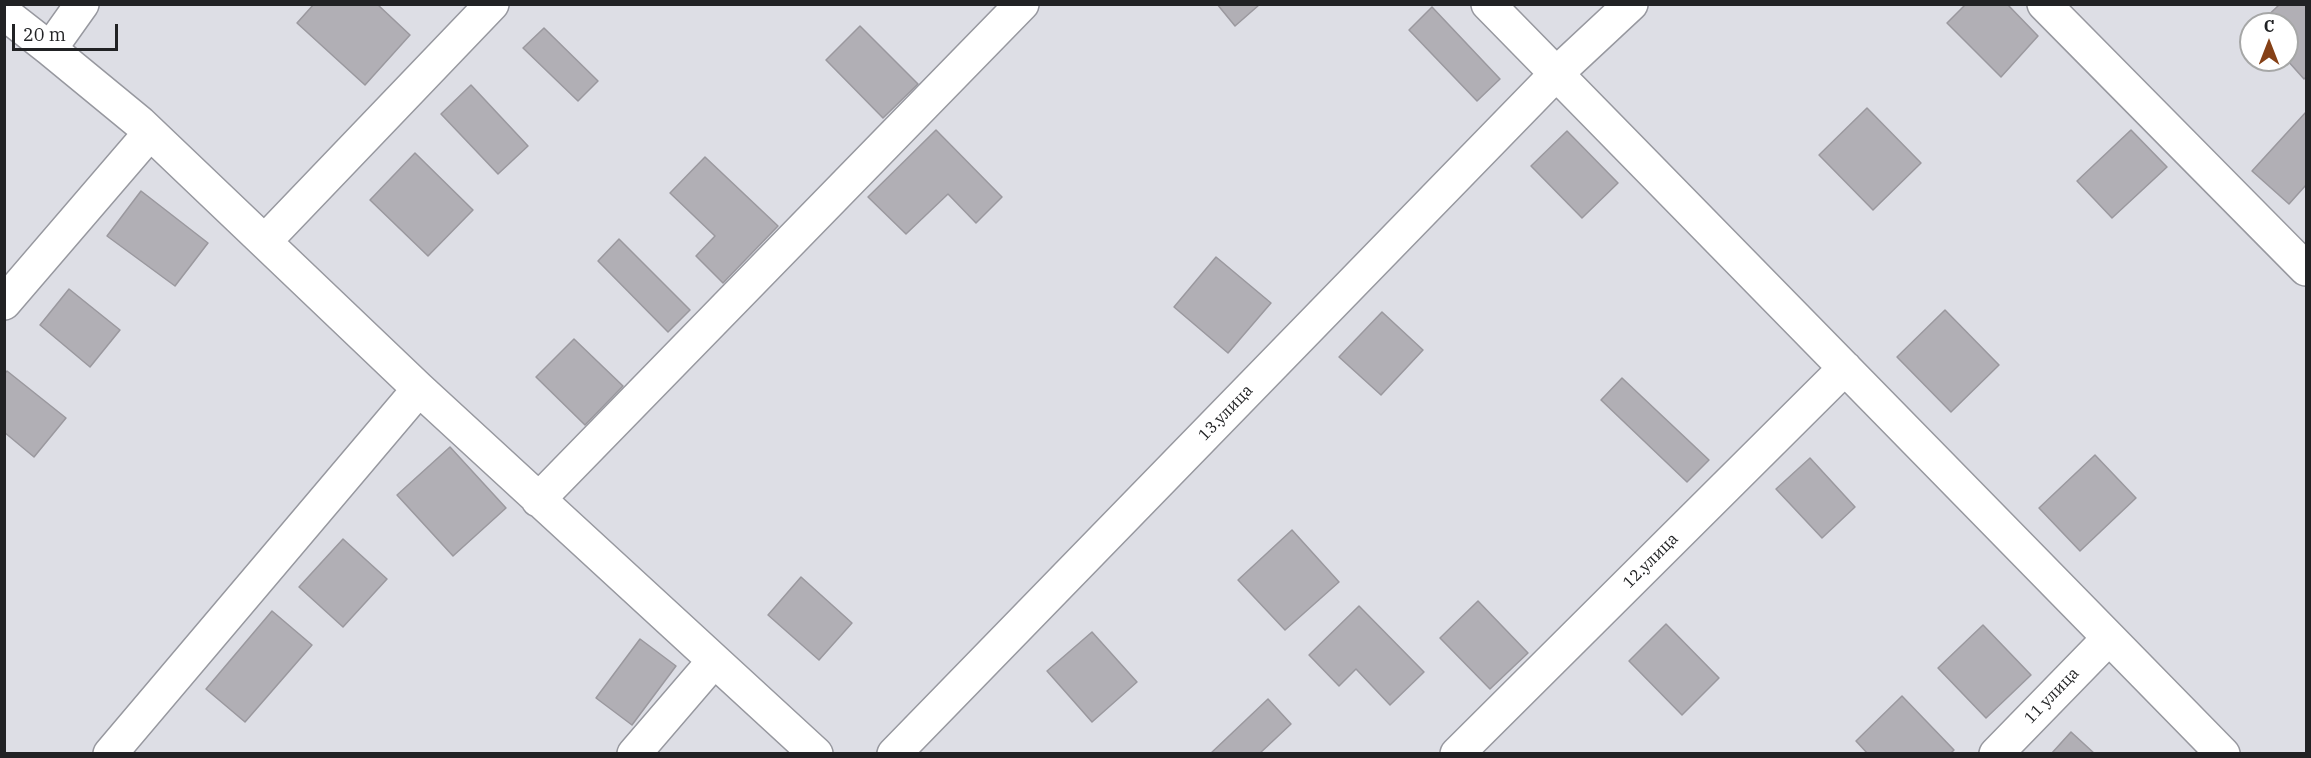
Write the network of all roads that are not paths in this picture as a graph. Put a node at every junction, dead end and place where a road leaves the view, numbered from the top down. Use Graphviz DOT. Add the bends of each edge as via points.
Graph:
graph roads {
  1 [pos="81,4"];
  2 [pos="492,4"];
  3 [pos="1022,4"];
  4 [pos="1488,4"];
  5 [pos="1630,4"];
  6 [pos="2044,4"];
  7 [pos="4,13"];
  8 [pos="50,49"];
  9 [pos="1557,74"];
  10 [pos="150,133"];
  11 [pos="265,241"];
  12 [pos="2307,268"];
  13 [pos="4,303"];
  14 [pos="1845,368"];
  15 [pos="419,389"];
  16 [pos="538,500"];
  17 [pos="2109,638"];
  18 [pos="713,662"];
  19 [pos="110,753"];
  20 [pos="634,753"];
  21 [pos="816,753"];
  22 [pos="894,753"];
  23 [pos="1457,753"];
  24 [pos="1996,753"];
  25 [pos="2223,753"];
  1 -- 8 [label="street"];
  2 -- 11 [label="street"];
  3 -- 16 [label="street"];
  4 -- 9 [label="street"];
  5 -- 9 [label="street, 13.улица"];
  6 -- 12 [label="street"];
  7 -- 8 [label="street"];
  8 -- 10 [label="street"];
  9 -- 14 [label="street"];
  9 -- 22 [label="street, 13.улица"];
  10 -- 11 [label="street"];
  10 -- 13 [label="street"];
  11 -- 15 [label="street"];
  14 -- 17 [label="street"];
  14 -- 23 [label="street, 12.улица"];
  15 -- 16 [label="street"];
  15 -- 19 [label="street"];
  16 -- 18 [label="street"];
  17 -- 24 [label="street, 11 улица"];
  17 -- 25 [label="street"];
  18 -- 20 [label="street"];
  18 -- 21 [label="street"];
}
